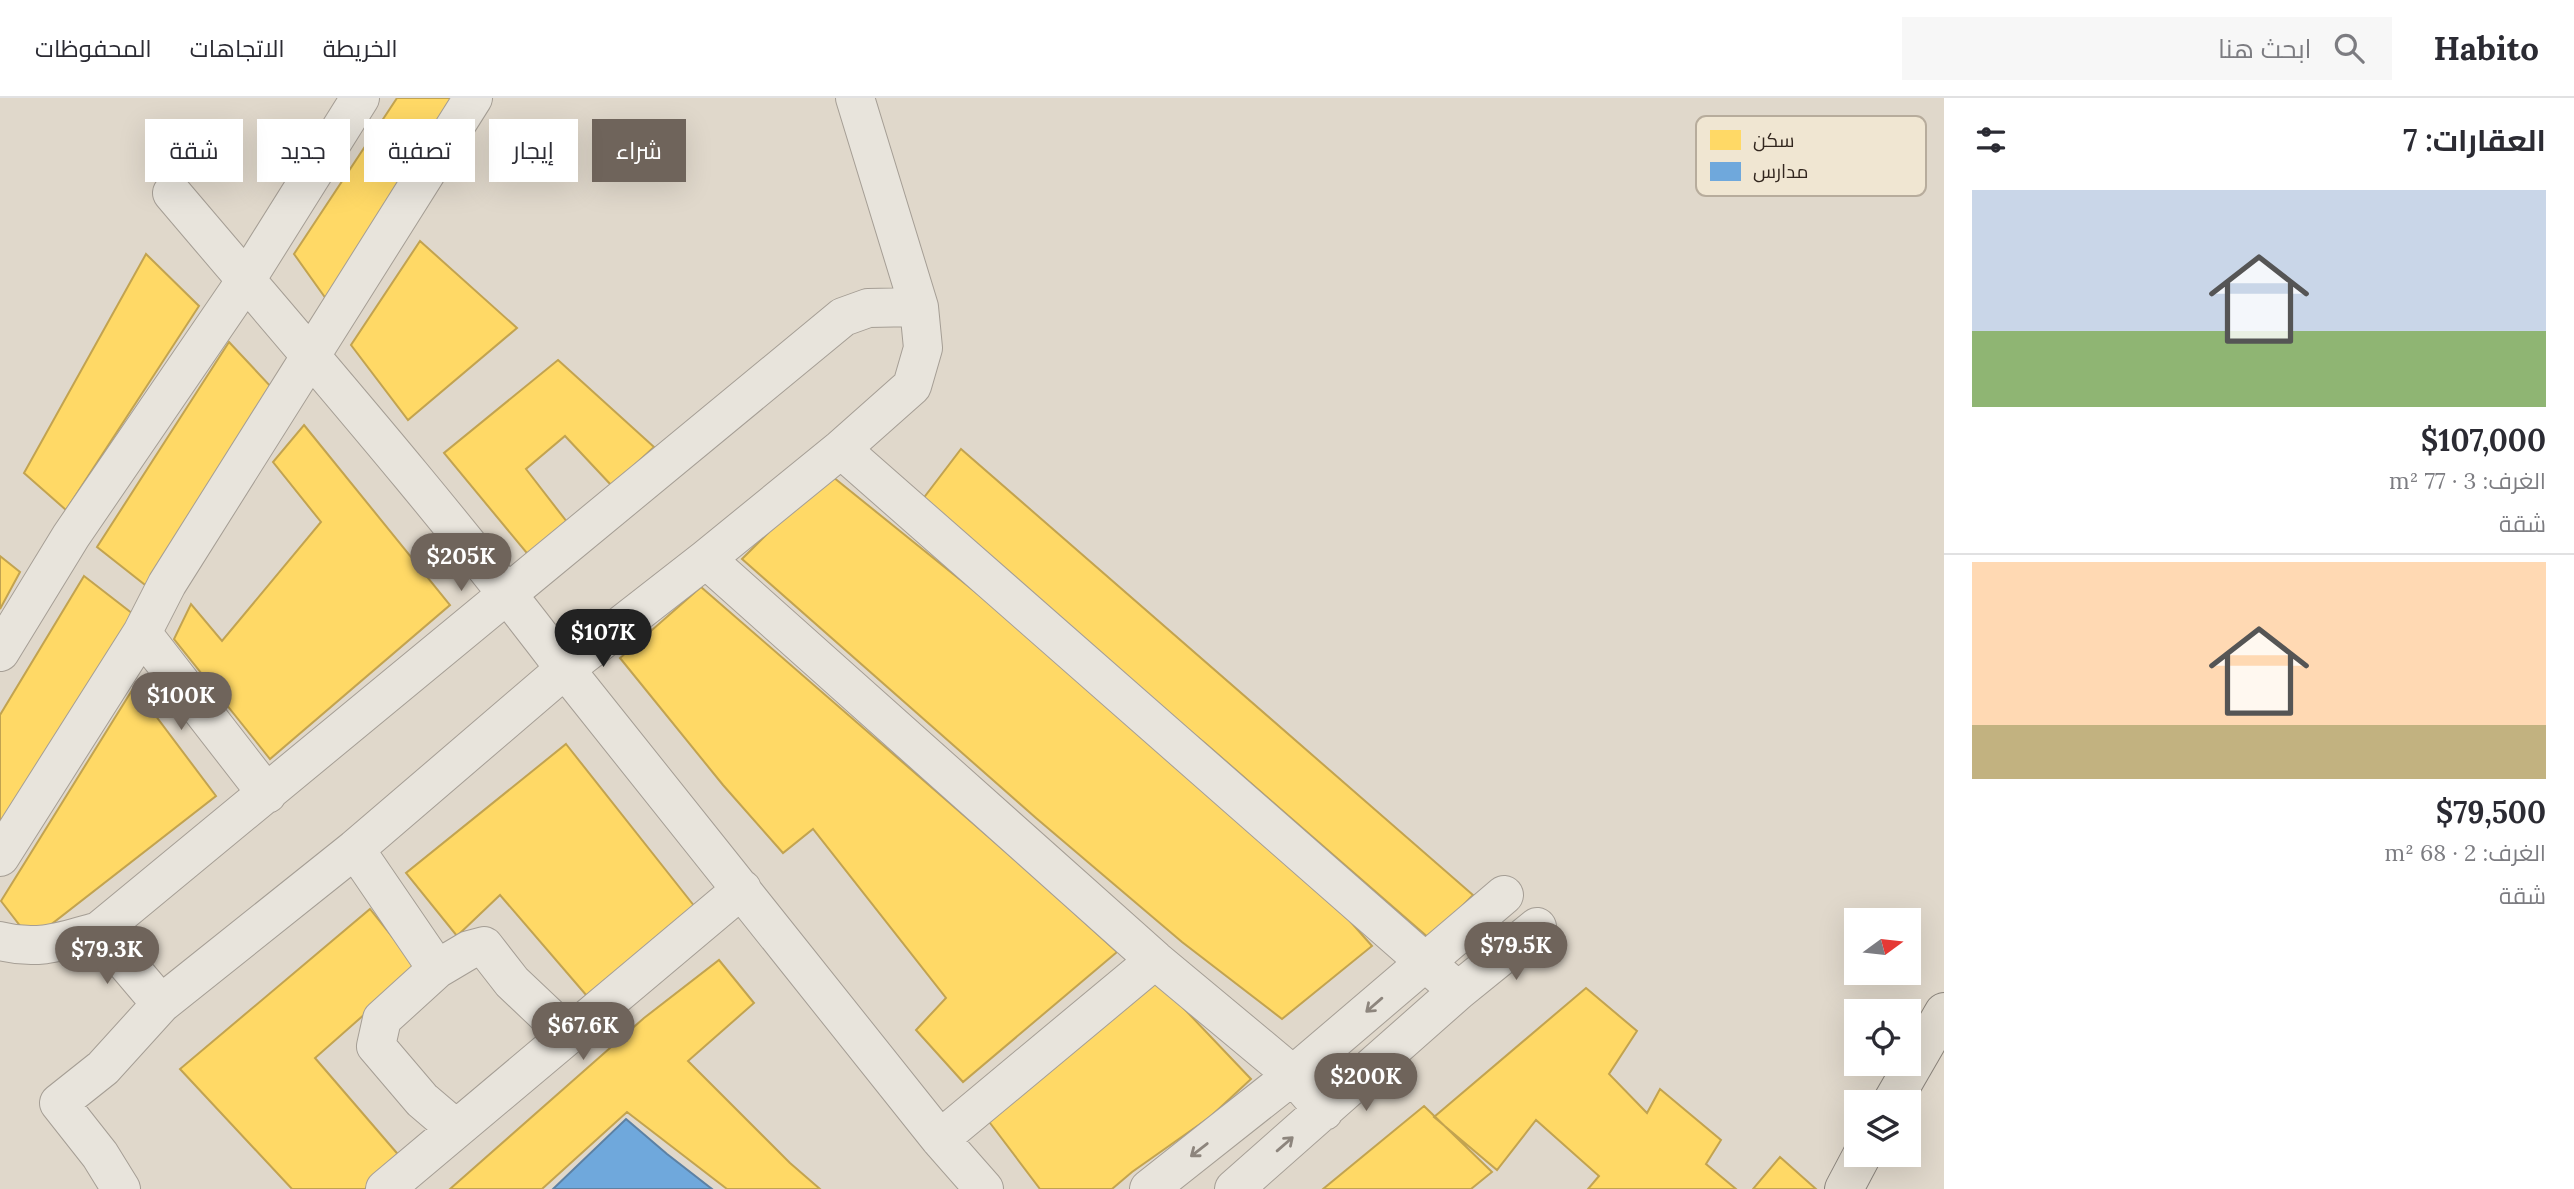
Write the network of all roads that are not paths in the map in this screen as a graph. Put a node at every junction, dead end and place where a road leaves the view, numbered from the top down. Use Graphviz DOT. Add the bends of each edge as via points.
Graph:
graph roads {
  1 [pos="360,98"];
  2 [pos="473,98"];
  3 [pos="855,98"];
  4 [pos="172,193"];
  5 [pos="246,280"];
  6 [pos="919,307"];
  7 [pos="312,355"];
  8 [pos="841,449"];
  9 [pos="706,559"];
  10 [pos="508,593"];
  11 [pos="142,633"];
  12 [pos="0,652"];
  13 [pos="565,668"];
  14 [pos="267,793"];
  15 [pos="355,849"];
  16 [pos="0,857"];
  17 [pos="742,889"];
  18 [pos="1504,895"];
  19 [pos="1537,927"];
  20 [pos="99,931"];
  21 [pos="0,941"];
  22 [pos="1154,960"];
  23 [pos="1425,960"];
  24 [pos="437,969"];
  25 [pos="1458,991"];
  26 [pos="160,1004"];
  27 [pos="1944,1012"];
  28 [pos="568,1035"];
  29 [pos="1293,1075"];
  30 [pos="1899,1090"];
  31 [pos="1324,1111"];
  32 [pos="456,1129"];
  33 [pos="940,1139"];
  34 [pos="1856,1167"];
  35 [pos="121,1189"];
  36 [pos="385,1189"];
  37 [pos="984,1189"];
  38 [pos="1149,1189"];
  39 [pos="1234,1189"];
  40 [pos="1843,1189"];
  1 -- 5 [label="street"];
  2 -- 7 [label="street"];
  3 -- 6 [label="street"];
  4 -- 5 [label="street"];
  5 -- 7 [label="street"];
  5 -- 12 [label="street" via="71,536"];
  6 -- 8 [label="street" via="923,348 912,386"];
  6 -- 10 [label="street" via="868,308 843,317"];
  7 -- 10 [label="street"];
  7 -- 11 [label="street" via="167,584"];
  8 -- 9 [label="street"];
  8 -- 23 [label="street"];
  9 -- 13 [label="street"];
  9 -- 22 [label="street"];
  10 -- 13 [label="street"];
  10 -- 14 [label="street"];
  11 -- 14 [label="street"];
  11 -- 16 [label="street"];
  13 -- 15 [label="street"];
  13 -- 17 [label="street"];
  14 -- 20 [label="street"];
  15 -- 24 [label="street"];
  15 -- 26 [label="street"];
  17 -- 28 [label="street"];
  17 -- 33 [label="street"];
  18 -- 23 [label="street"];
  19 -- 25 [label="street"];
  20 -- 21 [label="street" via="47,945"];
  20 -- 26 [label="street"];
  22 -- 29 [label="street"];
  22 -- 33 [label="street"];
  23 -- 25 [label="street"];
  23 -- 29 [label="street, one-way"];
  24 -- 28 [label="street" via="484,946 512,982"];
  24 -- 32 [label="street" via="382,1019 376,1046 422,1100"];
  25 -- 31 [label="street"];
  26 -- 35 [label="street" via="103,1068 59,1103"];
  27 -- 30 [label="main road"];
  28 -- 32 [label="street"];
  29 -- 31 [label="street"];
  29 -- 38 [label="street, one-way"];
  39 -- 31 [label="street, one-way"];
  32 -- 36 [label="street"];
  33 -- 37 [label="street"];
  34 -- 40 [label="main road"];
}
